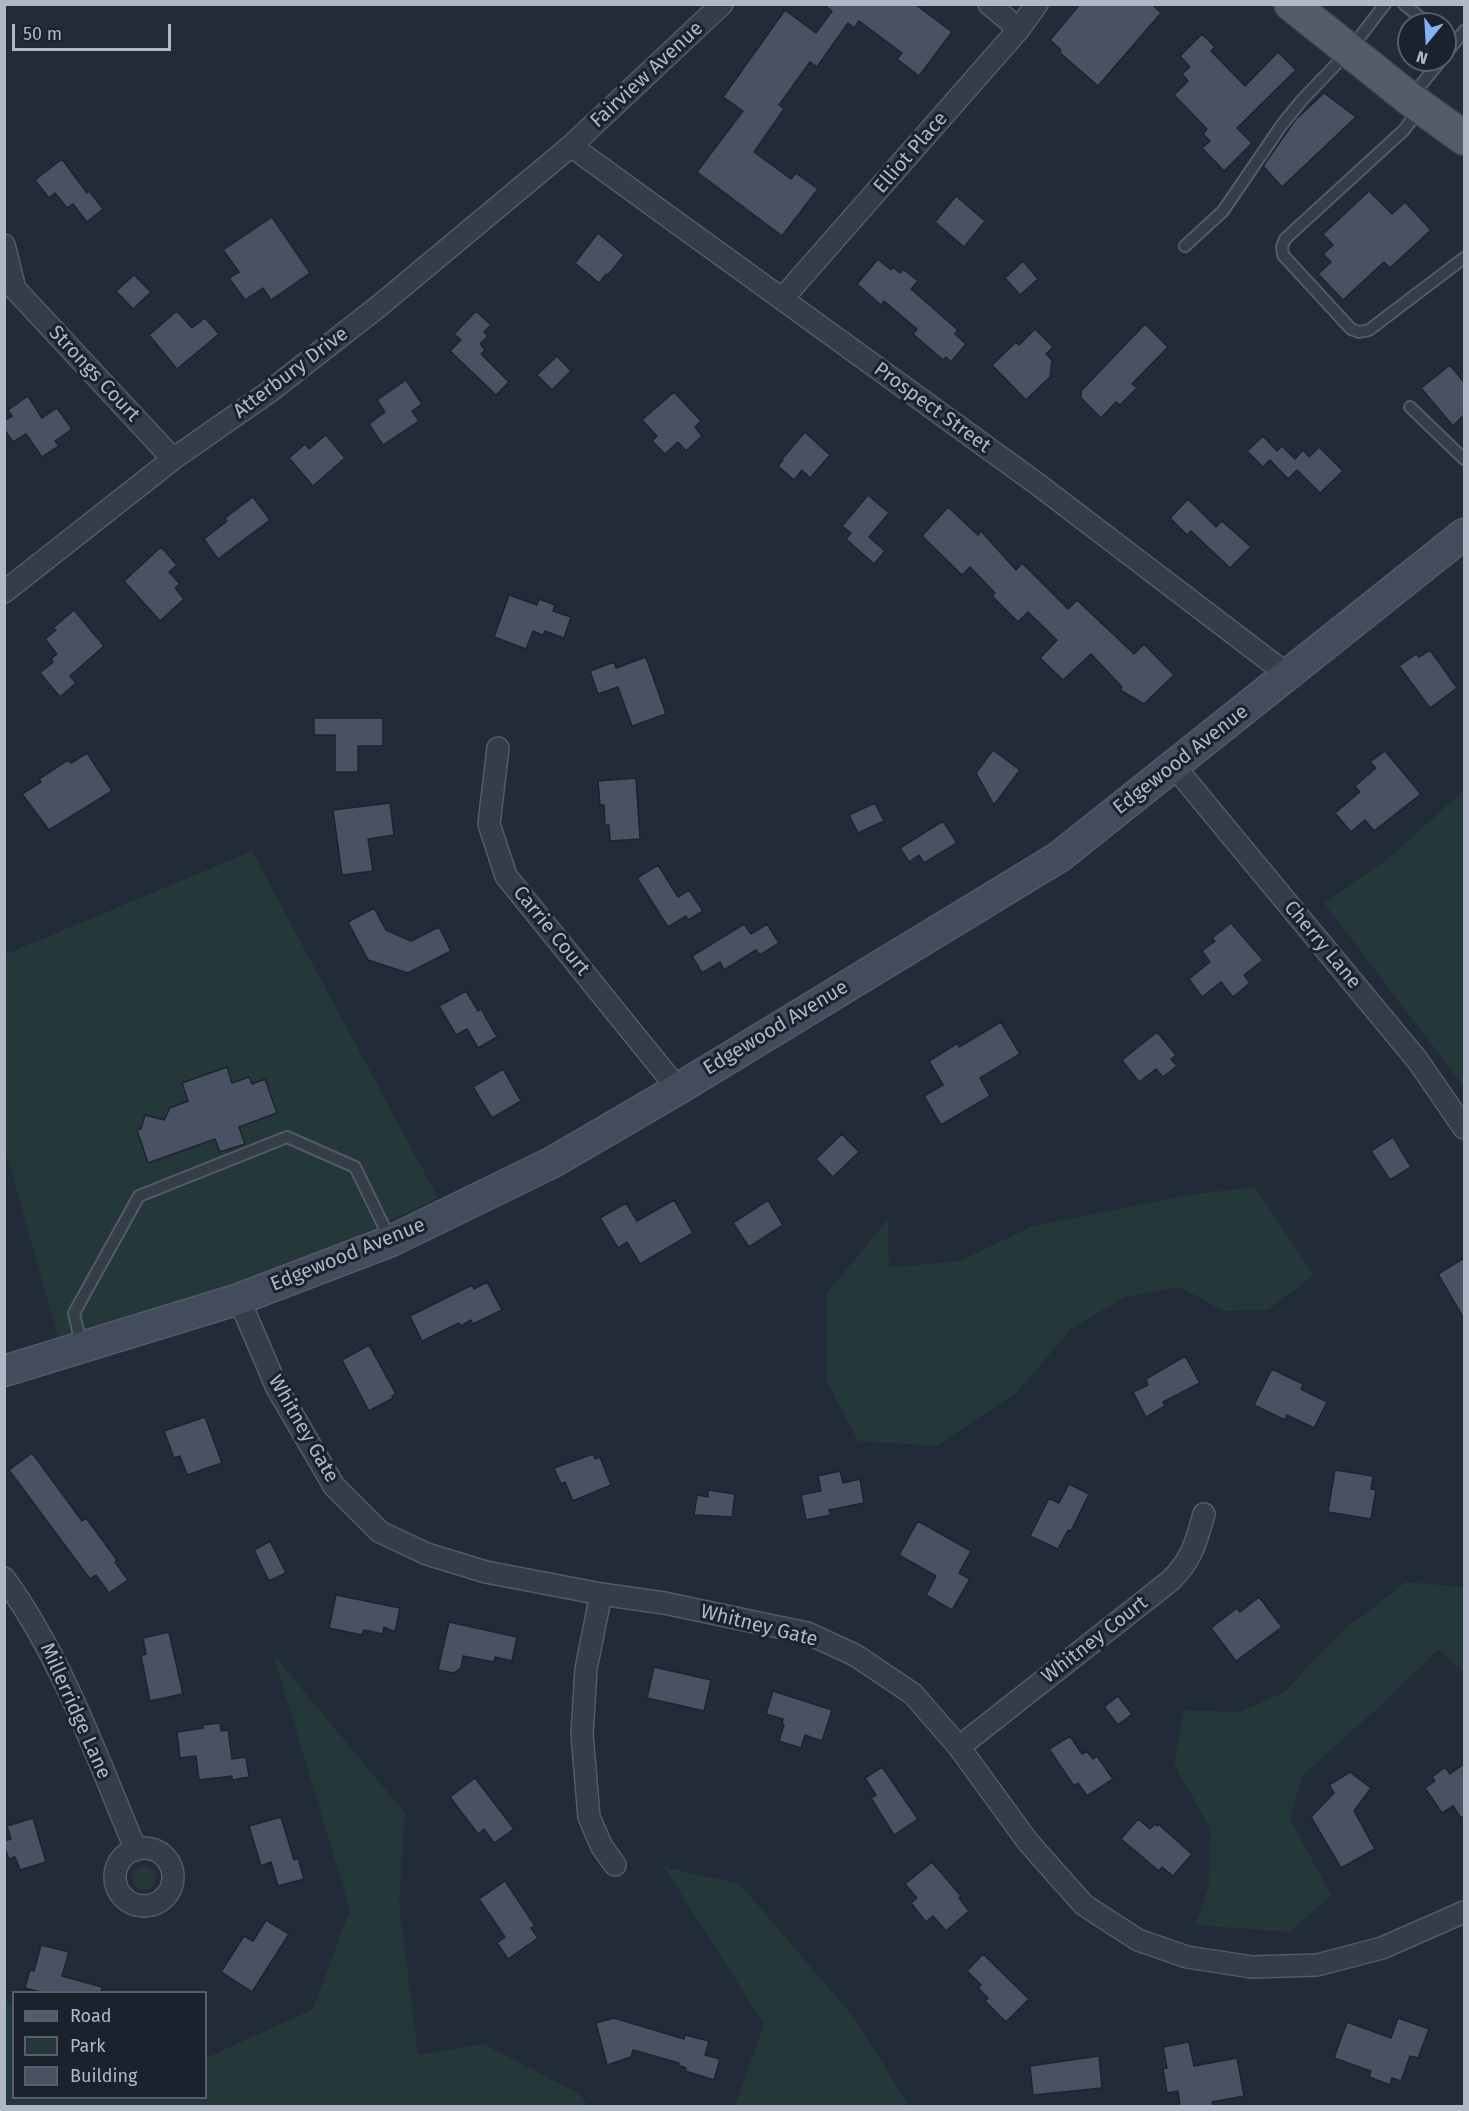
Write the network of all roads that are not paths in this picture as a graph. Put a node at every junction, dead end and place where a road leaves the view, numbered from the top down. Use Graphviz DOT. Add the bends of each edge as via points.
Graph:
graph roads {
  1 [pos="722,4"];
  2 [pos="989,4"];
  3 [pos="1037,4"];
  4 [pos="1291,4"];
  5 [pos="1385,4"];
  6 [pos="1019,29"];
  7 [pos="1349,51"];
  8 [pos="1434,72"];
  9 [pos="1415,103"];
  10 [pos="1464,138"];
  11 [pos="572,146"];
  12 [pos="4,245"];
  13 [pos="1185,246"];
  14 [pos="1464,258"];
  15 [pos="10,289"];
  16 [pos="782,299"];
  17 [pos="1410,407"];
  18 [pos="173,459"];
  19 [pos="1464,459"];
  20 [pos="1464,534"];
  21 [pos="4,592"];
  22 [pos="1288,675"];
  23 [pos="498,748"];
  24 [pos="1174,766"];
  25 [pos="678,1089"];
  26 [pos="1464,1128"];
  27 [pos="391,1241"];
  28 [pos="240,1299"];
  29 [pos="82,1347"];
  30 [pos="4,1371"];
  31 [pos="1204,1514"];
  32 [pos="4,1578"];
  33 [pos="601,1594"];
  34 [pos="958,1747"];
  35 [pos="136,1850"];
  36 [pos="615,1865"];
  37 [pos="1464,1911"];
  1 -- 11 [label="street, Fairview Avenue"];
  2 -- 6 [label="street"];
  3 -- 6 [label="street, Elliot Place"];
  4 -- 7 [label="main road"];
  5 -- 7 [label="lane"];
  6 -- 16 [label="street, Elliot Place"];
  7 -- 9 [label="main road"];
  7 -- 13 [label="lane" via="1281,126 1223,210"];
  8 -- 9 [label="lane"];
  9 -- 10 [label="main road"];
  9 -- 14 [label="lane" via="1404,130 1285,239 1283,255 1359,332 1369,330"];
  11 -- 16 [label="street, Prospect Street"];
  11 -- 18 [label="street, Atterbury Drive" via="379,306 269,392"];
  12 -- 15 [label="street, Strongs Court"];
  15 -- 18 [label="street, Strongs Court"];
  16 -- 22 [label="street, Prospect Street" via="1036,483"];
  17 -- 19 [label="lane"];
  18 -- 21 [label="street, Atterbury Drive"];
  20 -- 22 [label="main road, Edgewood Avenue"];
  22 -- 24 [label="main road, Edgewood Avenue"];
  23 -- 25 [label="street, Carrie Court" via="489,824 506,876"];
  24 -- 25 [label="main road, Edgewood Avenue" via="1059,857"];
  24 -- 26 [label="street, Cherry Lane" via="1418,1061"];
  25 -- 27 [label="main road, Edgewood Avenue" via="553,1162"];
  27 -- 28 [label="main road, Edgewood Avenue"];
  27 -- 29 [label="lane" via="355,1167 287,1137 139,1196 74,1313"];
  28 -- 29 [label="main road, Edgewood Avenue"];
  28 -- 33 [label="street, Whitney Gate" via="277,1388 334,1486 380,1532 427,1554 486,1572"];
  29 -- 30 [label="main road, Edgewood Avenue"];
  31 -- 34 [label="street, Whitney Court" via="1182,1570"];
  32 -- 35 [label="street, Millerridge Lane" via="36,1624 57,1666"];
  33 -- 34 [label="street, Whitney Gate" via="807,1633 855,1655 913,1694"];
  33 -- 36 [label="street" via="586,1669 582,1734 589,1817"];
  34 -- 37 [label="street, Whitney Gate" via="1028,1842 1084,1905 1138,1940 1186,1957 1252,1967 1317,1965 1382,1947"];
}
